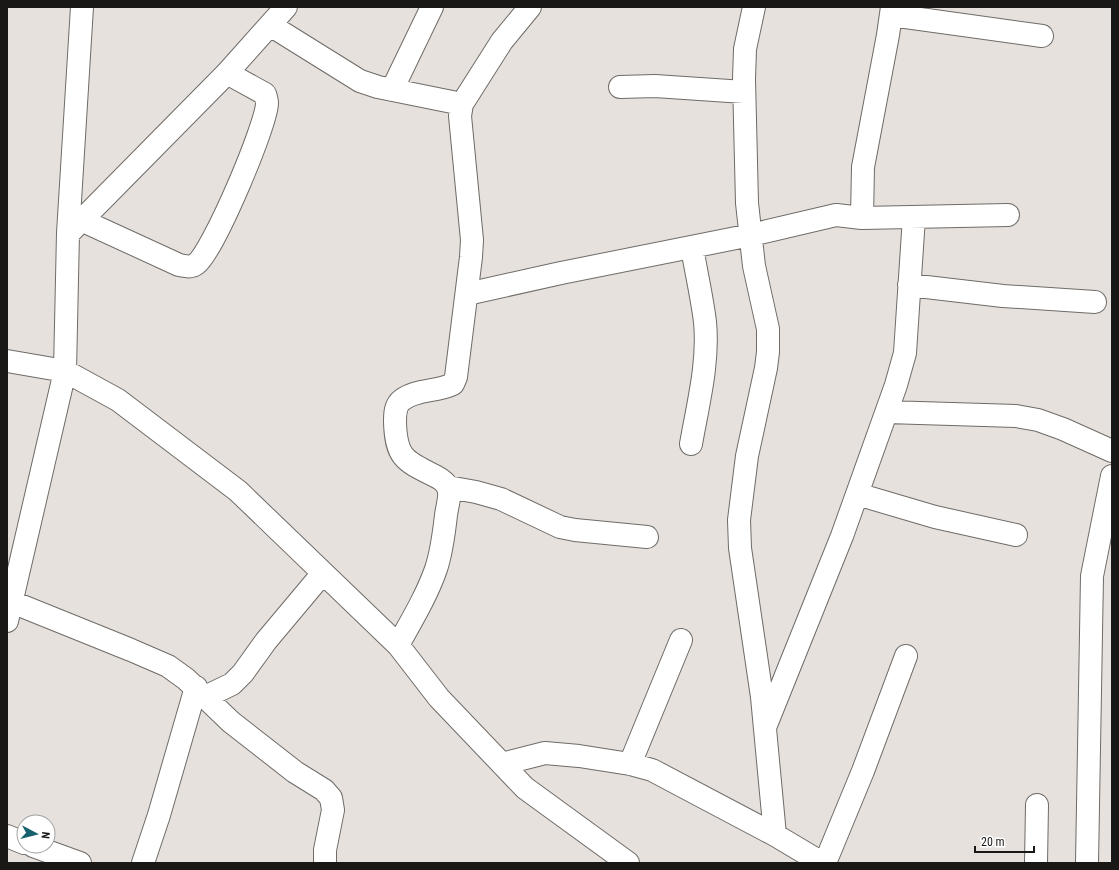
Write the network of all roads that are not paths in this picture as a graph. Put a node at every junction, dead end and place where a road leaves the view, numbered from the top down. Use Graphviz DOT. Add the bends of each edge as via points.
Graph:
graph roads {
  1 [pos="82,7"];
  2 [pos="286,7"];
  3 [pos="432,7"];
  4 [pos="530,7"];
  5 [pos="754,7"];
  6 [pos="891,11"];
  7 [pos="270,25"];
  8 [pos="1042,36"];
  9 [pos="227,74"];
  10 [pos="620,87"];
  11 [pos="392,90"];
  12 [pos="744,92"];
  13 [pos="462,104"];
  14 [pos="1008,215"];
  15 [pos="914,217"];
  16 [pos="862,218"];
  17 [pos="74,227"];
  18 [pos="750,235"];
  19 [pos="692,246"];
  20 [pos="909,286"];
  21 [pos="467,294"];
  22 [pos="1095,302"];
  23 [pos="7,361"];
  24 [pos="65,371"];
  25 [pos="887,412"];
  26 [pos="691,444"];
  27 [pos="1112,451"];
  28 [pos="1112,476"];
  29 [pos="448,487"];
  30 [pos="857,494"];
  31 [pos="1016,536"];
  32 [pos="646,537"];
  33 [pos="323,573"];
  34 [pos="9,611"];
  35 [pos="681,640"];
  36 [pos="398,645"];
  37 [pos="906,656"];
  38 [pos="200,692"];
  39 [pos="765,728"];
  40 [pos="502,764"];
  41 [pos="630,764"];
  42 [pos="1037,805"];
  43 [pos="775,835"];
  44 [pos="55,854"];
  45 [pos="603,856"];
  46 [pos="80,863"];
  47 [pos="143,863"];
  48 [pos="325,863"];
  49 [pos="628,863"];
  50 [pos="824,863"];
  51 [pos="1036,863"];
  52 [pos="1087,863"];
  1 -- 17 [label="street"];
  2 -- 7 [label="street"];
  3 -- 11 [label="street"];
  4 -- 13 [label="street" via="502,41"];
  5 -- 12 [label="street" via="745,49"];
  6 -- 8 [label="street"];
  6 -- 16 [label="street" via="863,167"];
  7 -- 9 [label="street"];
  7 -- 11 [label="street" via="360,81"];
  9 -- 17 [label="street"];
  9 -- 17 [label="street" via="265,94 267,103 261,128 238,187 222,222 197,264 189,267 179,265"];
  10 -- 12 [label="street" via="655,86"];
  11 -- 13 [label="street"];
  12 -- 18 [label="street"];
  13 -- 21 [label="street" via="460,116 472,240"];
  14 -- 15 [label="street"];
  15 -- 16 [label="street"];
  15 -- 20 [label="street"];
  16 -- 18 [label="street" via="836,215"];
  17 -- 24 [label="street"];
  18 -- 19 [label="street"];
  18 -- 39 [label="street" via="768,329 768,352 745,471 739,520 740,548"];
  19 -- 21 [label="street"];
  19 -- 26 [label="street" via="705,322 705,340 704,364"];
  20 -- 22 [label="street"];
  20 -- 25 [label="street" via="905,353"];
  21 -- 29 [label="street" via="458,366 453,384 410,395 400,401 396,409 398,446 402,455 410,463 441,479"];
  23 -- 24 [label="street"];
  24 -- 33 [label="street" via="118,400 238,491"];
  24 -- 34 [label="street"];
  25 -- 27 [label="street" via="1016,416 1038,420 1063,429"];
  25 -- 30 [label="street"];
  28 -- 52 [label="street" via="1092,576"];
  29 -- 32 [label="street" via="501,499 560,527"];
  29 -- 36 [label="street" via="442,548 436,569 426,594"];
  30 -- 31 [label="street" via="935,517"];
  30 -- 39 [label="street"];
  33 -- 36 [label="street"];
  33 -- 38 [label="street" via="232,684"];
  34 -- 38 [label="street" via="131,650 168,666"];
  35 -- 41 [label="street"];
  36 -- 40 [label="street" via="439,698"];
  37 -- 50 [label="street" via="863,771"];
  38 -- 47 [label="street"];
  38 -- 48 [label="street" via="231,722 295,772 324,790 331,798 333,810"];
  39 -- 43 [label="street"];
  40 -- 41 [label="street" via="545,753"];
  40 -- 45 [label="street" via="525,788"];
  41 -- 43 [label="street" via="652,770"];
  42 -- 51 [label="street"];
  43 -- 50 [label="street"];
  44 -- 46 [label="street"];
  45 -- 49 [label="street"];
}
